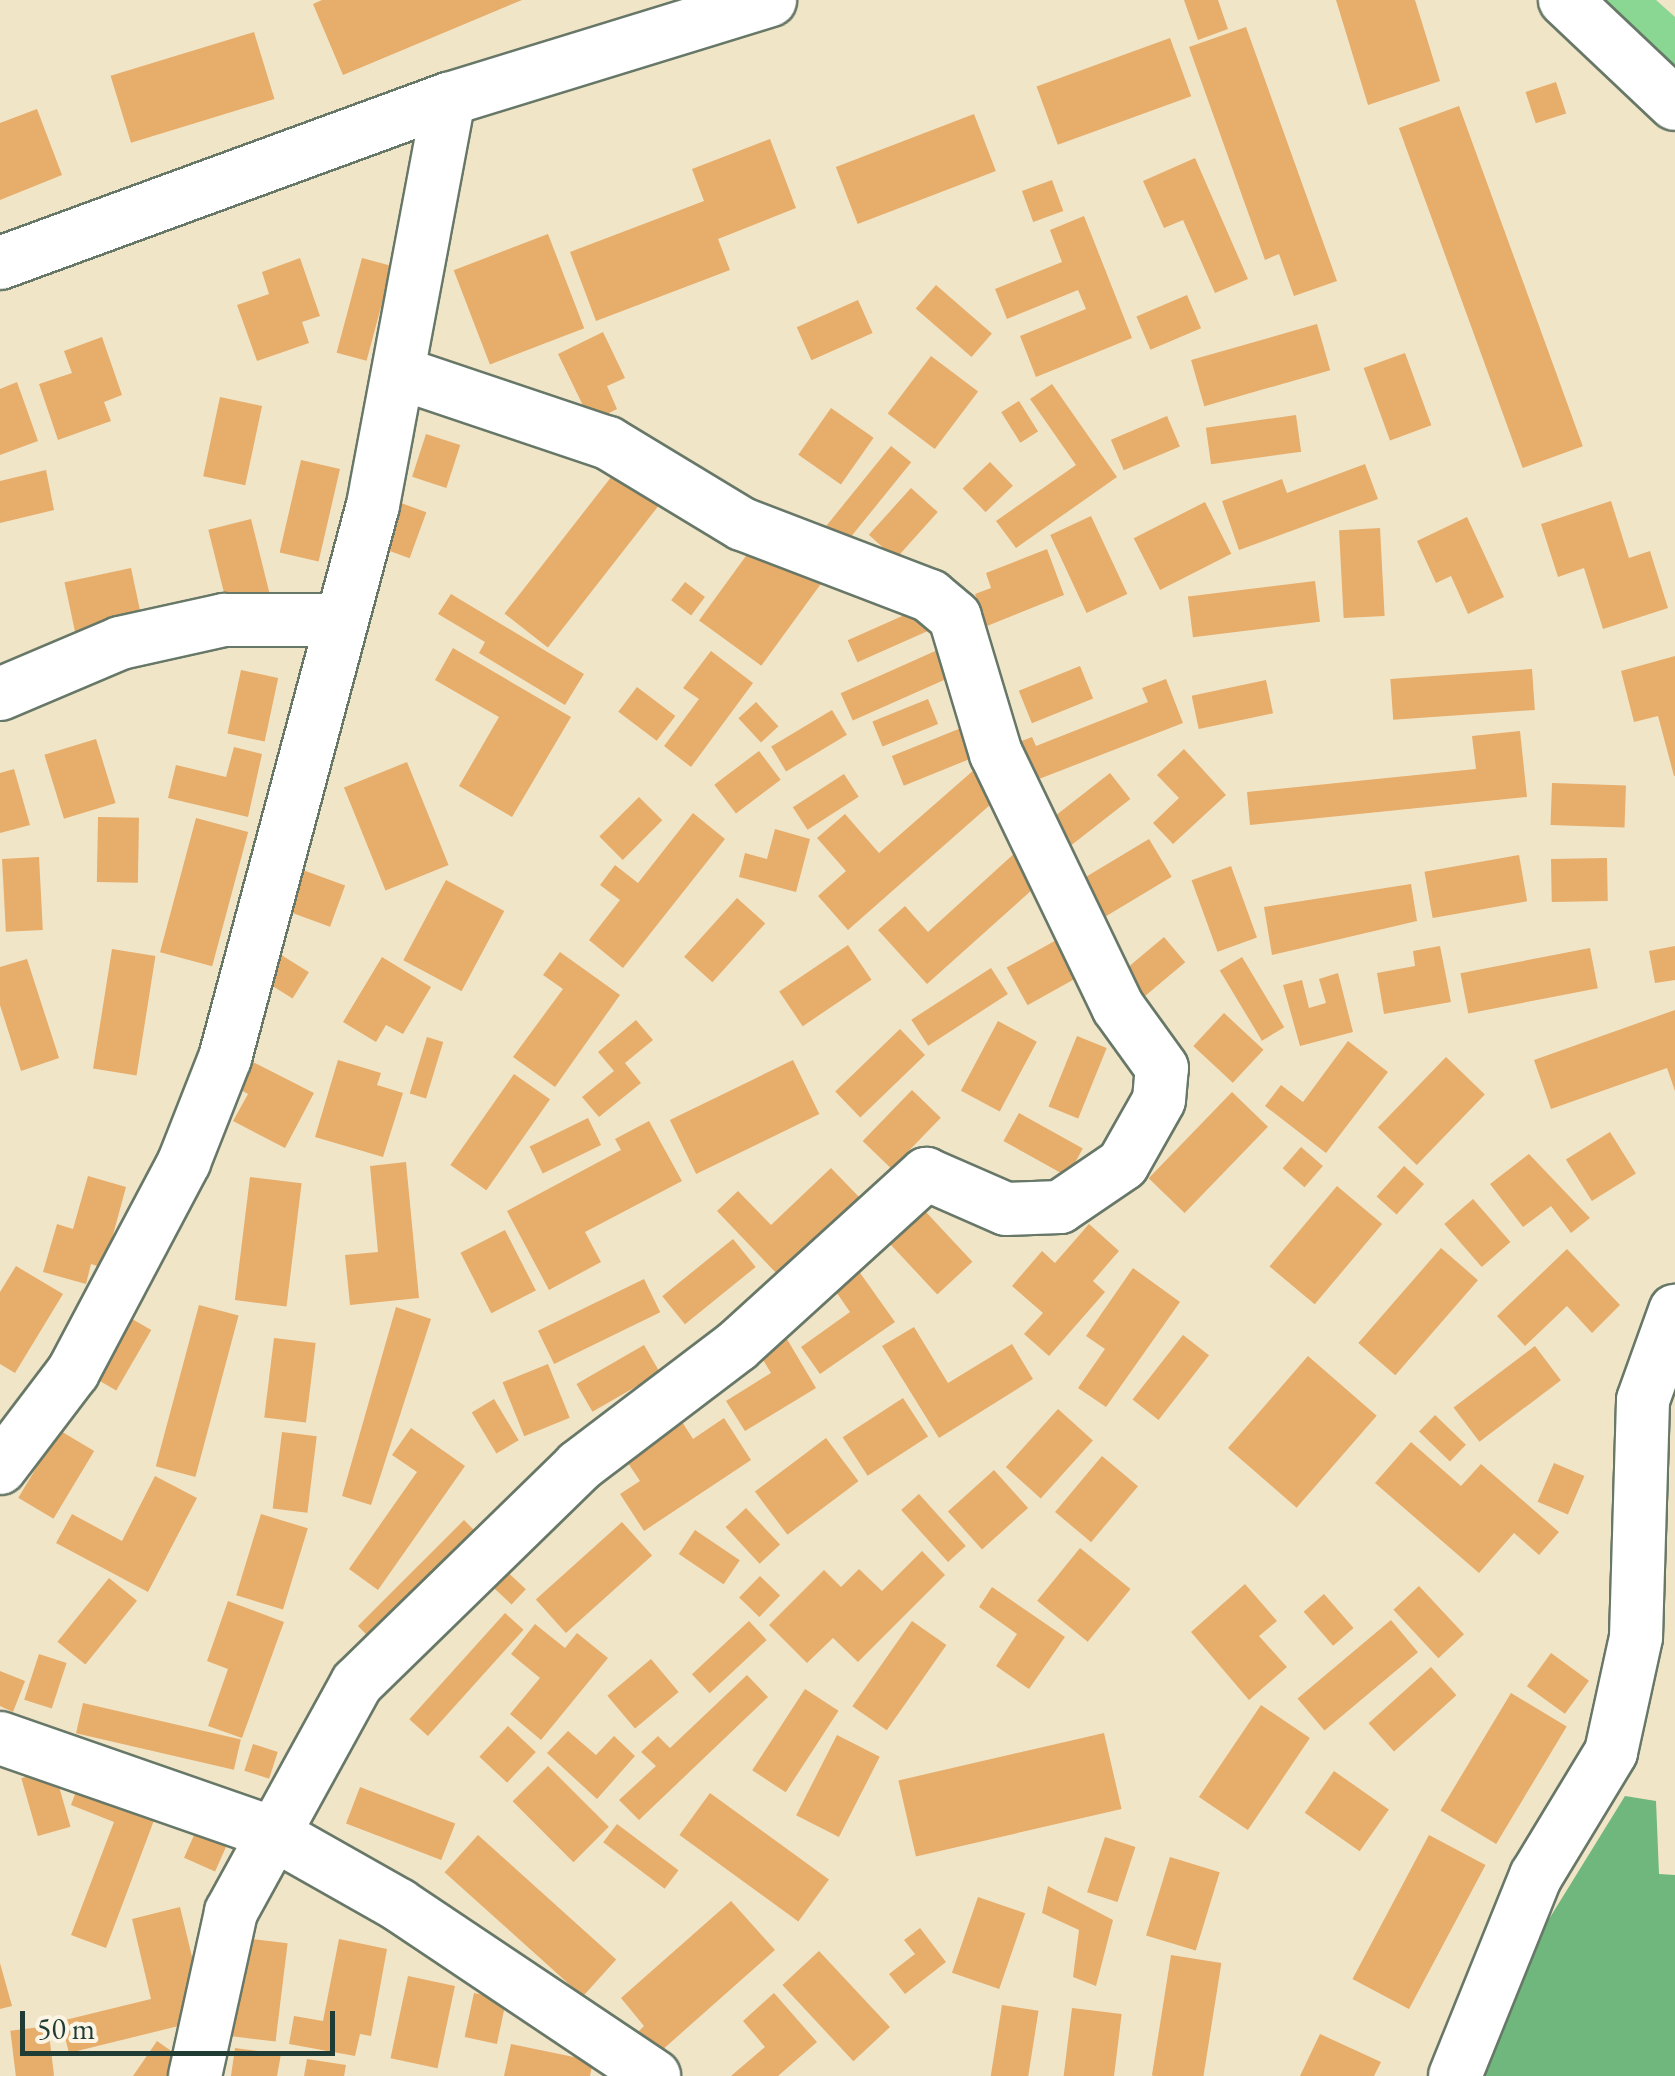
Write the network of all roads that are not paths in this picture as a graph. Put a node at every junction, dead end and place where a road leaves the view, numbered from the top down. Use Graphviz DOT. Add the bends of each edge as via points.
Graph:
graph roads {
  1 [pos="770,0"];
  2 [pos="1565,0"];
  3 [pos="448,99"];
  4 [pos="1675,104"];
  5 [pos="0,263"];
  6 [pos="403,374"];
  7 [pos="338,620"];
  8 [pos="0,694"];
  9 [pos="1675,1311"];
  10 [pos="0,1468"];
  11 [pos="1655,1543"];
  12 [pos="0,1738"];
  13 [pos="270,1832"];
  14 [pos="194,2076"];
  15 [pos="654,2076"];
  16 [pos="1454,2076"];
  1 -- 3 [label="street"];
  2 -- 4 [label="street"];
  3 -- 5 [label="street"];
  3 -- 6 [label="street"];
  6 -- 7 [label="street"];
  6 -- 13 [label="street" via="608,443 742,524 930,596 954,618 996,754 1118,1007 1162,1068 1159,1100 1107,1175 1060,1207 1006,1209 926,1174 737,1346 579,1466 357,1684"];
  7 -- 8 [label="street" via="207,623 120,642"];
  7 -- 10 [label="street" via="204,1110 73,1372"];
  9 -- 11 [label="street" via="1642,1400"];
  11 -- 16 [label="street" via="1611,1752 1536,1876"];
  12 -- 13 [label="street"];
  13 -- 14 [label="street" via="230,1912"];
  13 -- 15 [label="street" via="399,1905"];
}
